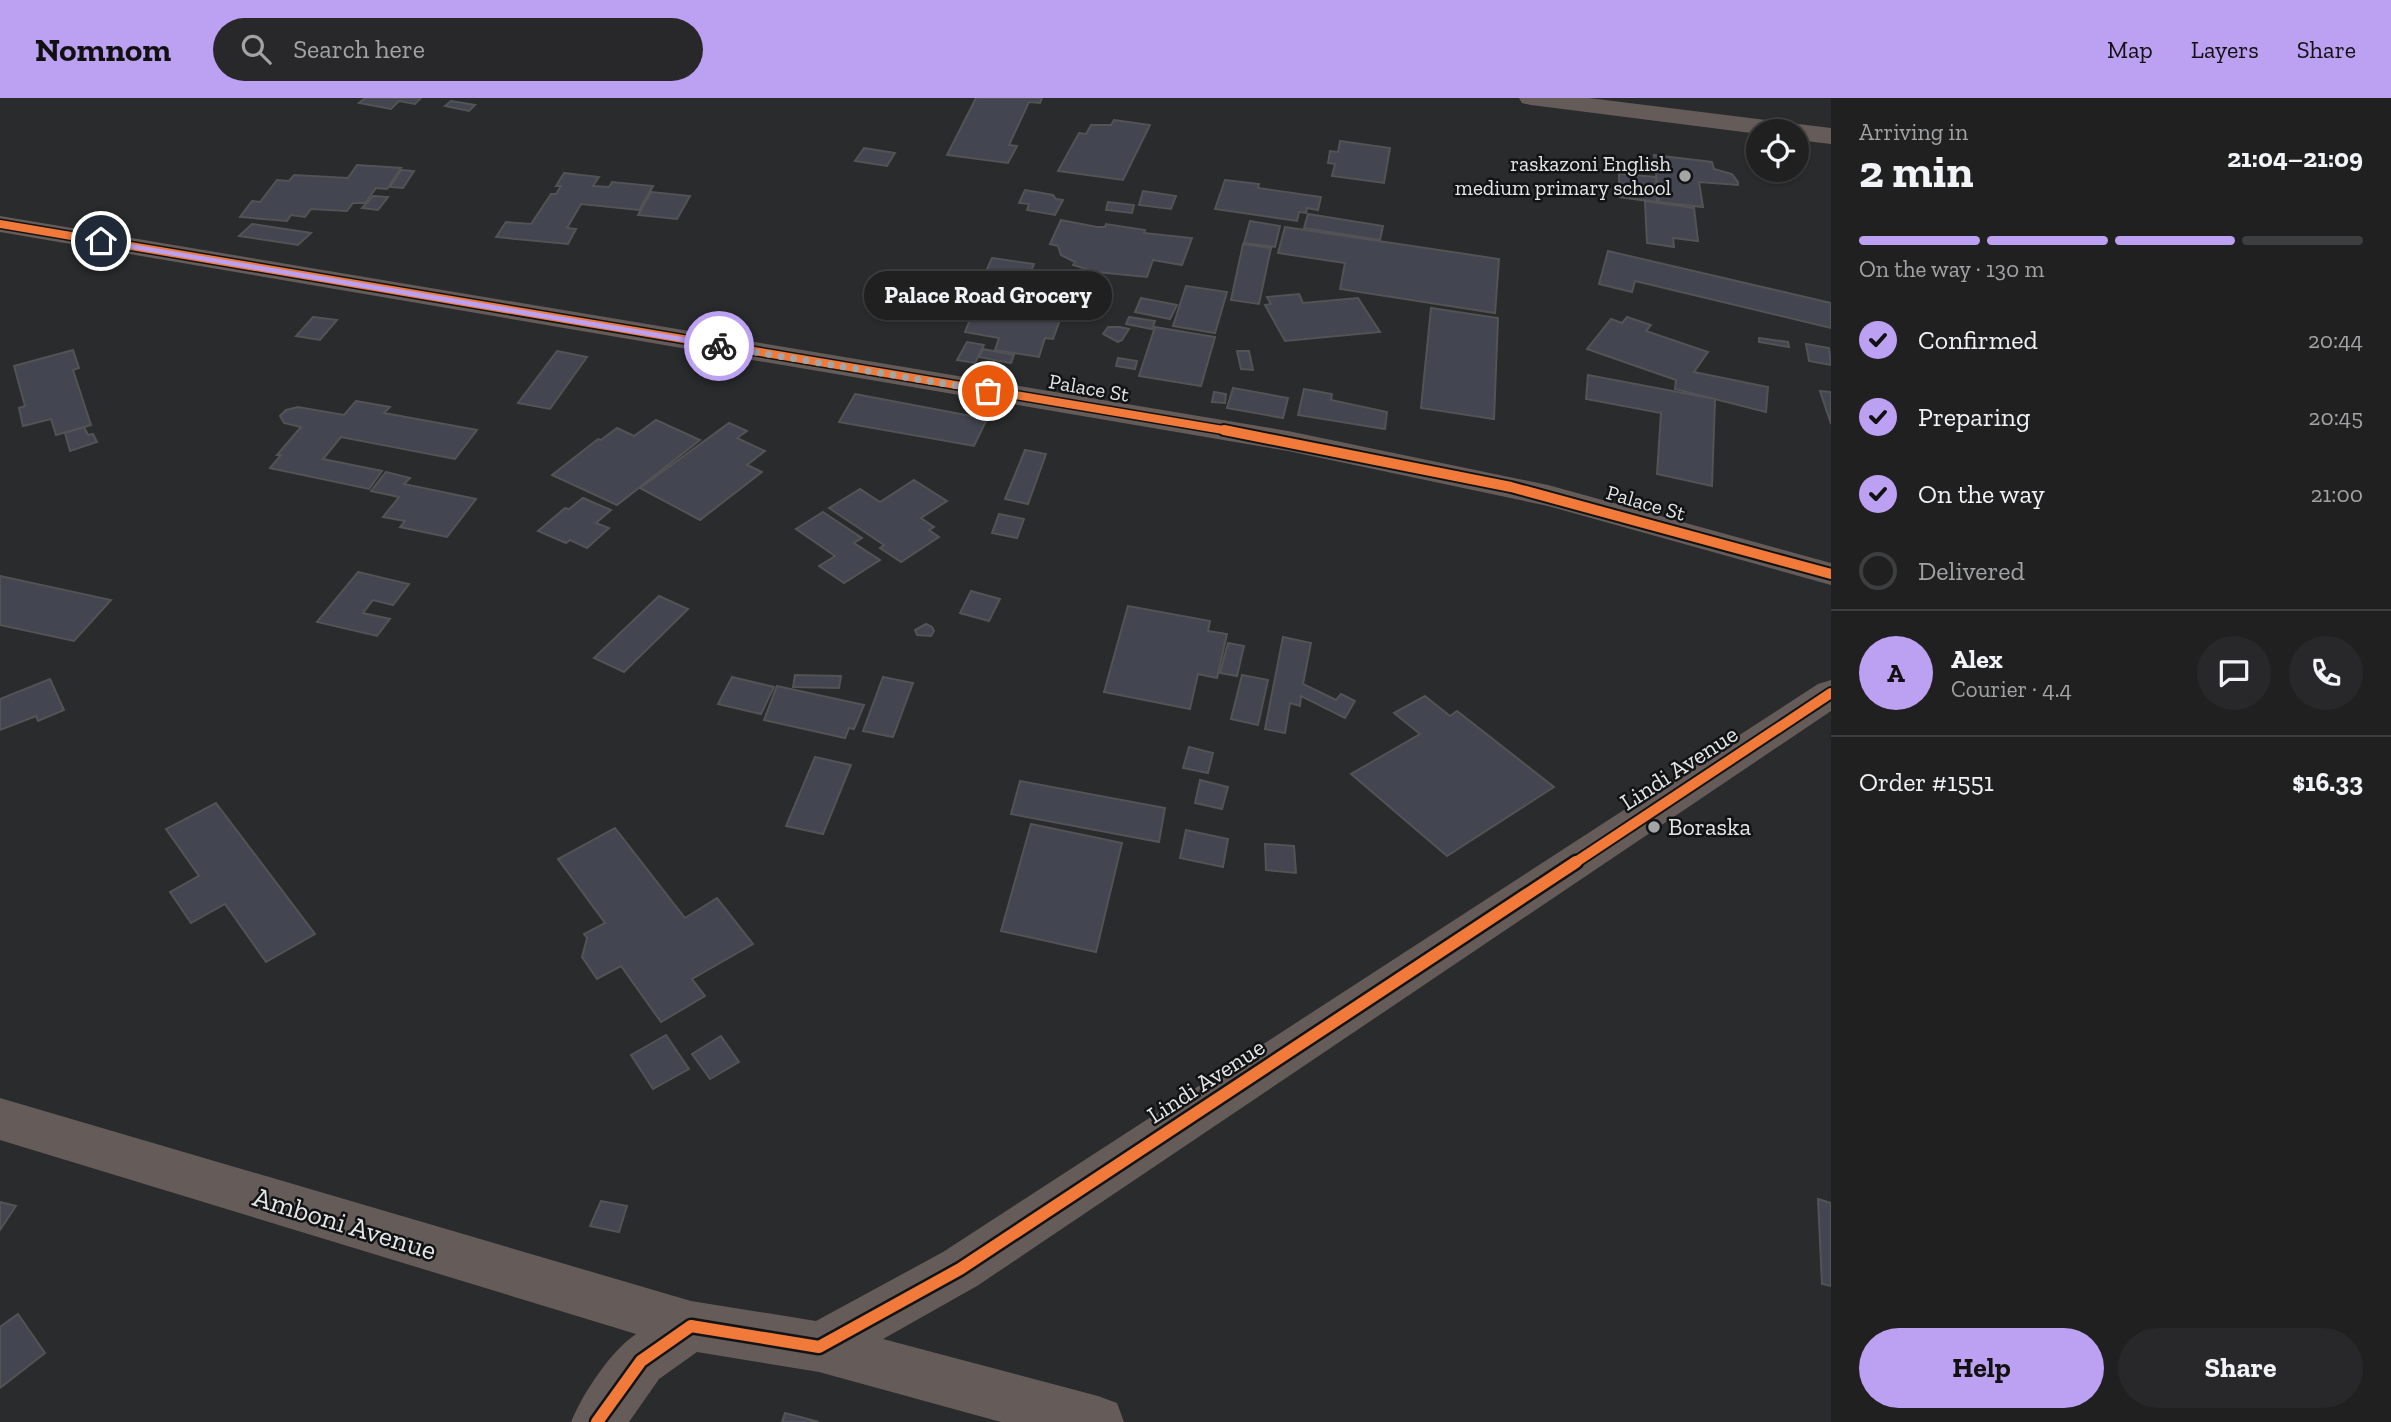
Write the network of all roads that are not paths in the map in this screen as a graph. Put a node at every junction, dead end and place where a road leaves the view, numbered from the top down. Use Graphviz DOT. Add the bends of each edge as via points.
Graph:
graph roads {
  1 [pos="1531,98"];
  2 [pos="1746,125"];
  3 [pos="1809,133"];
  4 [pos="1831,136"];
  5 [pos="0,224"];
  6 [pos="1831,574"];
  7 [pos="1831,693"];
  8 [pos="0,1119"];
  9 [pos="691,1326"];
  10 [pos="819,1347"];
  11 [pos="597,1422"];
  12 [pos="1098,1422"];
  1 -- 2 [label="street"];
  3 -- 4 [label="street"];
  5 -- 6 [label="street, Palace St" via="1288,441 1572,502"];
  7 -- 10 [label="street, Lindi Avenue" via="960,1269"];
  8 -- 9 [label="street, Amboni Avenue"];
  9 -- 10 [label="street"];
  9 -- 11 [label="street" via="641,1362"];
  10 -- 12 [label="street"];
}
